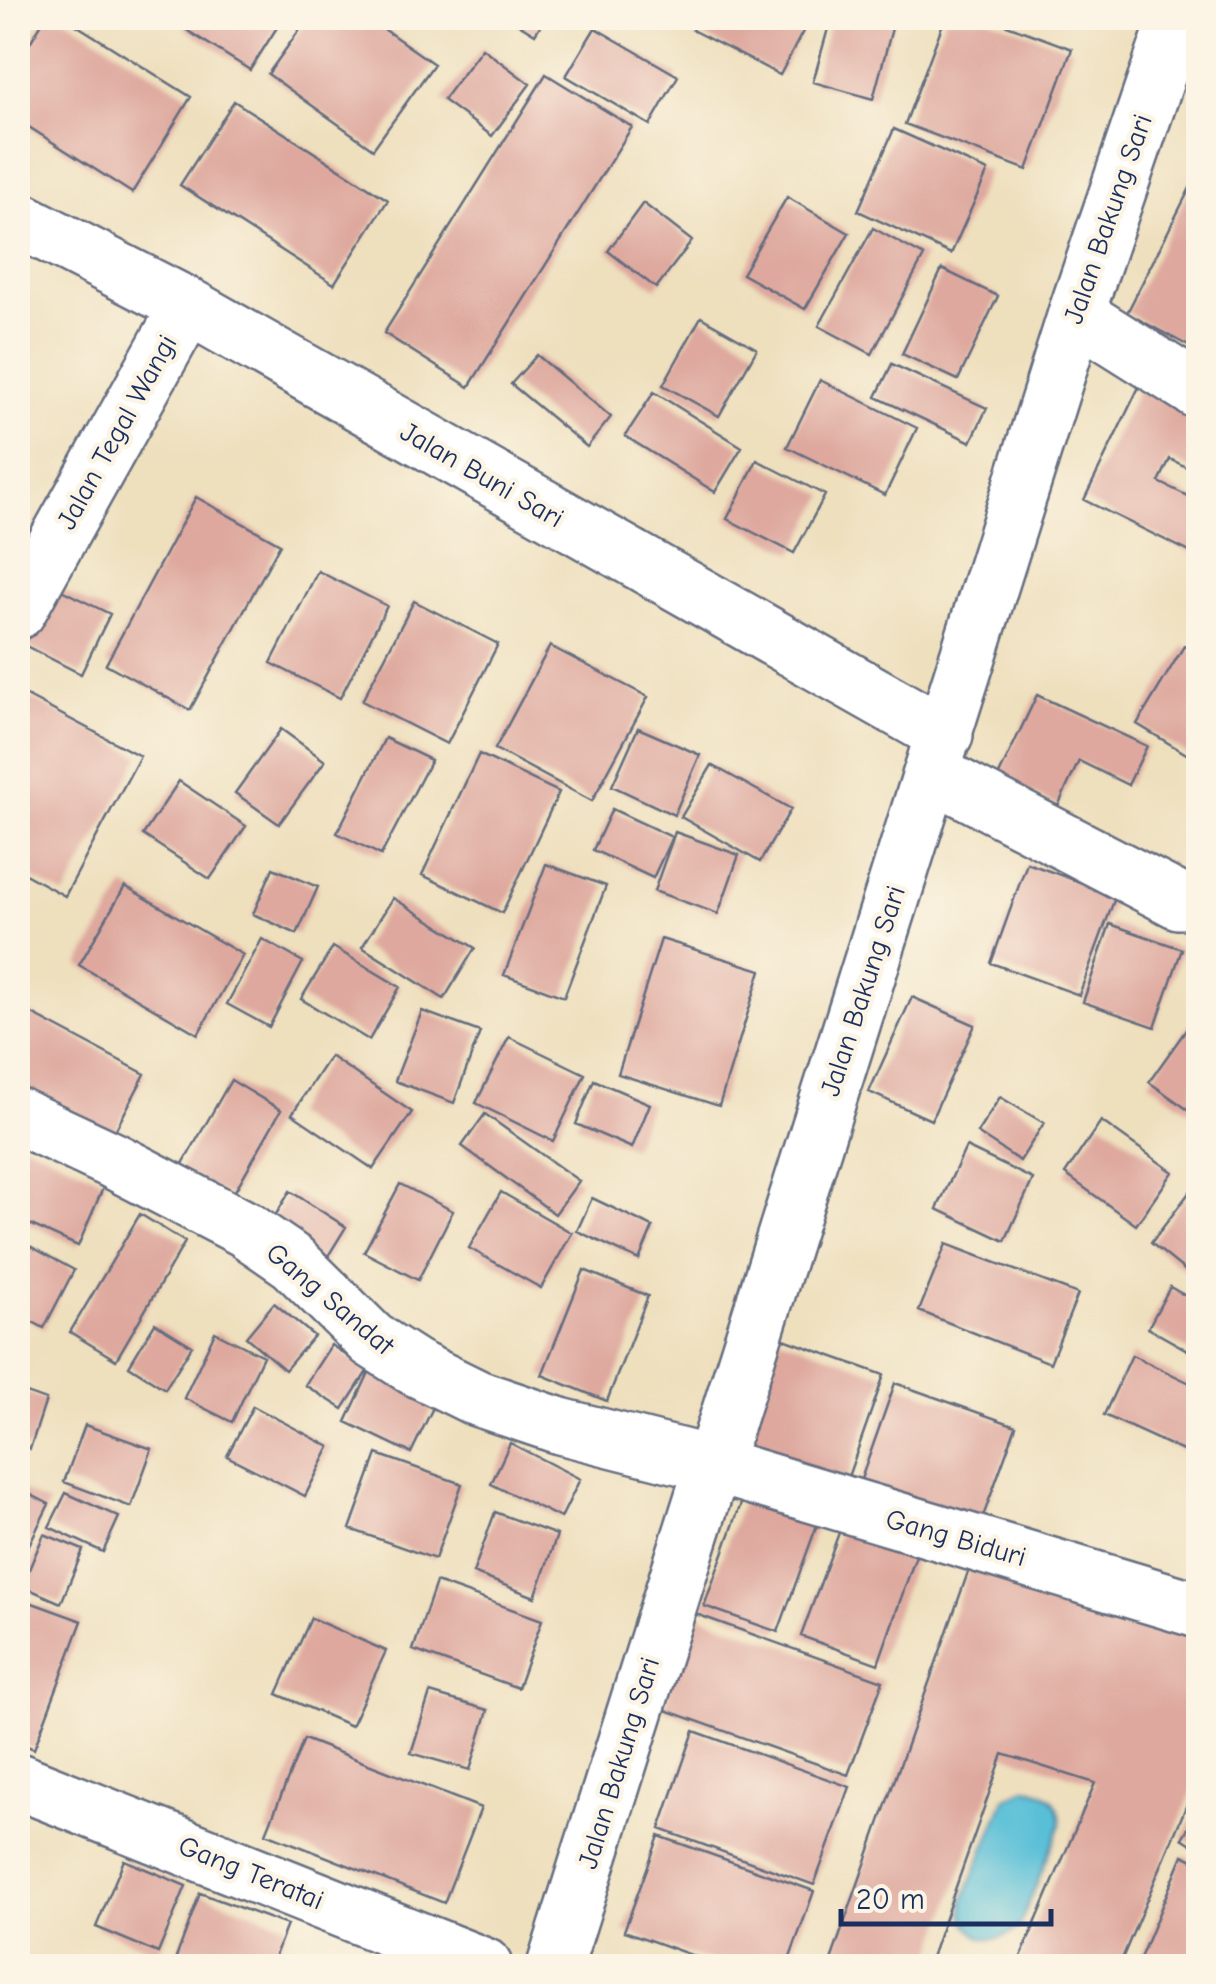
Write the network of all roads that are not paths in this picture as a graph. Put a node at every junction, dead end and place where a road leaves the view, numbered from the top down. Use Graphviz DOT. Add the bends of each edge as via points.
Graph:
graph roads {
  1 [pos="1177,18"];
  2 [pos="18,219"];
  3 [pos="188,306"];
  4 [pos="1076,314"];
  5 [pos="1198,391"];
  6 [pos="18,611"];
  7 [pos="938,754"];
  8 [pos="1179,901"];
  9 [pos="18,1116"];
  10 [pos="714,1464"];
  11 [pos="1198,1610"];
  12 [pos="18,1780"];
  13 [pos="484,1966"];
  14 [pos="556,1966"];
  1 -- 4 [label="main road, Jalan Bakung Sari"];
  2 -- 3 [label="main road, Jalan Buni Sari"];
  3 -- 6 [label="main road, Jalan Tegal Wangi"];
  3 -- 7 [label="main road, Jalan Buni Sari"];
  4 -- 5 [label="main road"];
  4 -- 7 [label="main road, Jalan Bakung Sari"];
  7 -- 8 [label="main road, Jalan Buni Sari"];
  7 -- 10 [label="main road, Jalan Bakung Sari"];
  9 -- 10 [label="main road, Gang Sandat" via="246,1229 292,1262 372,1340 478,1398"];
  10 -- 11 [label="main road, Gang Biduri"];
  10 -- 14 [label="main road, Jalan Bakung Sari"];
  12 -- 13 [label="main road, Gang Teratai"];
}
